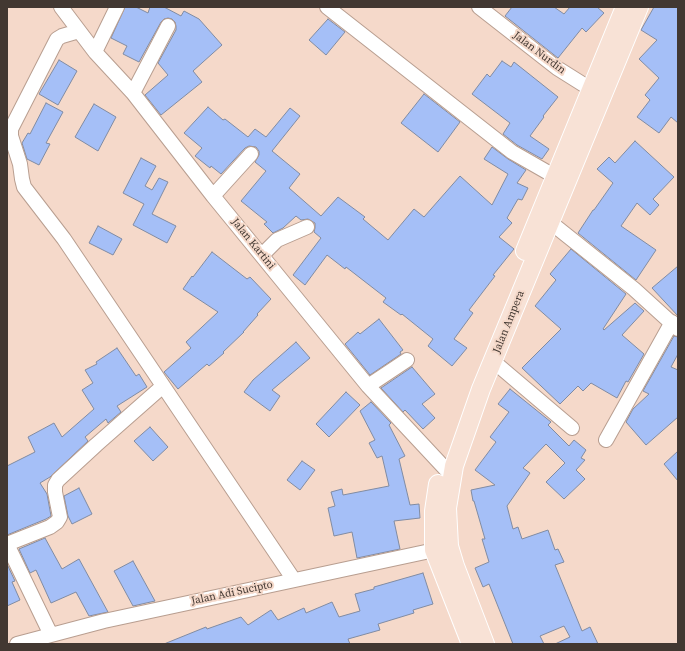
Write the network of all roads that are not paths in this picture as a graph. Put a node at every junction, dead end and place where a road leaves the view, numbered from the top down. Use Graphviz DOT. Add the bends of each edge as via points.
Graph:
graph roads {
  1 [pos="61,7"];
  2 [pos="117,7"];
  3 [pos="327,7"];
  4 [pos="479,7"];
  5 [pos="624,7"];
  6 [pos="639,7"];
  7 [pos="168,26"];
  8 [pos="79,31"];
  9 [pos="95,52"];
  10 [pos="133,93"];
  11 [pos="596,93"];
  12 [pos="251,154"];
  13 [pos="554,176"];
  14 [pos="213,196"];
  15 [pos="550,222"];
  16 [pos="307,227"];
  17 [pos="262,255"];
  18 [pos="675,325"];
  19 [pos="407,360"];
  20 [pos="493,361"];
  21 [pos="163,386"];
  22 [pos="368,386"];
  23 [pos="572,428"];
  24 [pos="606,440"];
  25 [pos="447,471"];
  26 [pos="7,544"];
  27 [pos="442,548"];
  28 [pos="294,580"];
  29 [pos="52,635"];
  30 [pos="17,644"];
  31 [pos="471,644"];
  32 [pos="485,644"];
  1 -- 8 [label="street, Jalan Kartini"];
  2 -- 9 [label="street"];
  3 -- 13 [label="street" via="512,152"];
  4 -- 11 [label="street, Jalan Nurdin" via="557,68"];
  5 -- 11 [label="main road, Jalan Ampera"];
  6 -- 11 [label="main road, Jalan Ampera"];
  7 -- 10 [label="street"];
  8 -- 9 [label="street, Jalan Kartini"];
  8 -- 21 [label="street" via="62,36 54,43 13,122 11,136 24,187 64,239"];
  9 -- 10 [label="street, Jalan Kartini"];
  10 -- 14 [label="street, Jalan Kartini"];
  11 -- 13 [label="main road, Jalan Ampera"];
  11 -- 15 [label="main road, Jalan Ampera"];
  12 -- 14 [label="street"];
  13 -- 25 [label="main road, Jalan Ampera" via="464,400"];
  14 -- 17 [label="street, Jalan Kartini"];
  15 -- 18 [label="street"];
  15 -- 20 [label="main road, Jalan Ampera"];
  16 -- 17 [label="street" via="277,240"];
  17 -- 22 [label="street, Jalan Kartini"];
  18 -- 24 [label="street"];
  19 -- 22 [label="street"];
  20 -- 23 [label="street"];
  20 -- 25 [label="main road, Jalan Ampera" via="454,466"];
  21 -- 26 [label="street" via="58,480 55,492 60,517 57,522"];
  21 -- 28 [label="street"];
  22 -- 25 [label="street, Jalan Kartini"];
  25 -- 27 [label="main road, Jalan Ampera" via="447,508"];
  26 -- 29 [label="street"];
  27 -- 28 [label="street, Jalan Adi Sucipto"];
  27 -- 31 [label="main road, Jalan Ampera"];
  27 -- 32 [label="main road, Jalan Ampera" via="455,566"];
  28 -- 29 [label="street, Jalan Adi Sucipto" via="104,621"];
  29 -- 30 [label="street, Jalan Adi Sucipto"];
}
